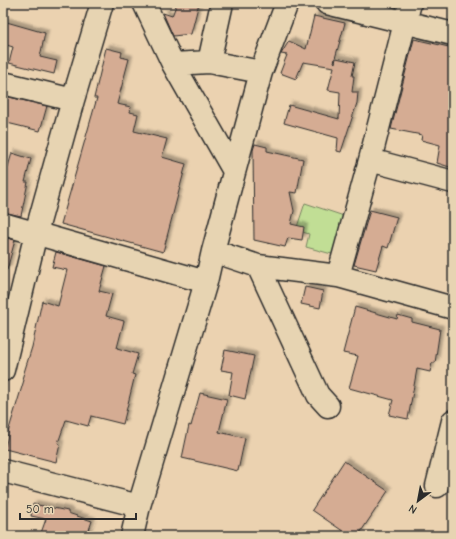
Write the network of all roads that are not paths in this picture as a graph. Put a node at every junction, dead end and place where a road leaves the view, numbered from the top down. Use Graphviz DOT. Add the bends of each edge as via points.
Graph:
graph roads {
  1 [pos="102,3"];
  2 [pos="144,3"];
  3 [pos="222,3"];
  4 [pos="287,3"];
  5 [pos="327,3"];
  6 [pos="408,12"];
  7 [pos="453,34"];
  8 [pos="209,62"];
  9 [pos="173,64"];
  10 [pos="262,72"];
  11 [pos="3,83"];
  12 [pos="73,100"];
  13 [pos="370,160"];
  14 [pos="234,171"];
  15 [pos="453,182"];
  16 [pos="3,224"];
  17 [pos="36,234"];
  18 [pos="213,251"];
  19 [pos="258,266"];
  20 [pos="338,276"];
  21 [pos="206,282"];
  22 [pos="453,308"];
  23 [pos="3,370"];
  24 [pos="328,406"];
  25 [pos="453,421"];
  26 [pos="3,471"];
  27 [pos="437,486"];
  28 [pos="139,506"];
  29 [pos="132,536"];
  1 -- 12 [label="street"];
  2 -- 9 [label="street"];
  3 -- 8 [label="street"];
  4 -- 10 [label="street"];
  5 -- 6 [label="street"];
  6 -- 7 [label="street"];
  6 -- 13 [label="street"];
  8 -- 9 [label="street"];
  8 -- 10 [label="street"];
  9 -- 14 [label="street"];
  10 -- 14 [label="street"];
  11 -- 12 [label="street"];
  12 -- 17 [label="street"];
  13 -- 15 [label="street"];
  13 -- 20 [label="street"];
  14 -- 18 [label="street"];
  16 -- 17 [label="street"];
  17 -- 21 [label="street"];
  17 -- 23 [label="street"];
  18 -- 19 [label="street"];
  18 -- 21 [label="street"];
  19 -- 20 [label="street"];
  19 -- 24 [label="street" via="318,394"];
  20 -- 22 [label="street"];
  21 -- 28 [label="street"];
  25 -- 27 [label="street"];
  26 -- 28 [label="street"];
  28 -- 29 [label="street"];
}
